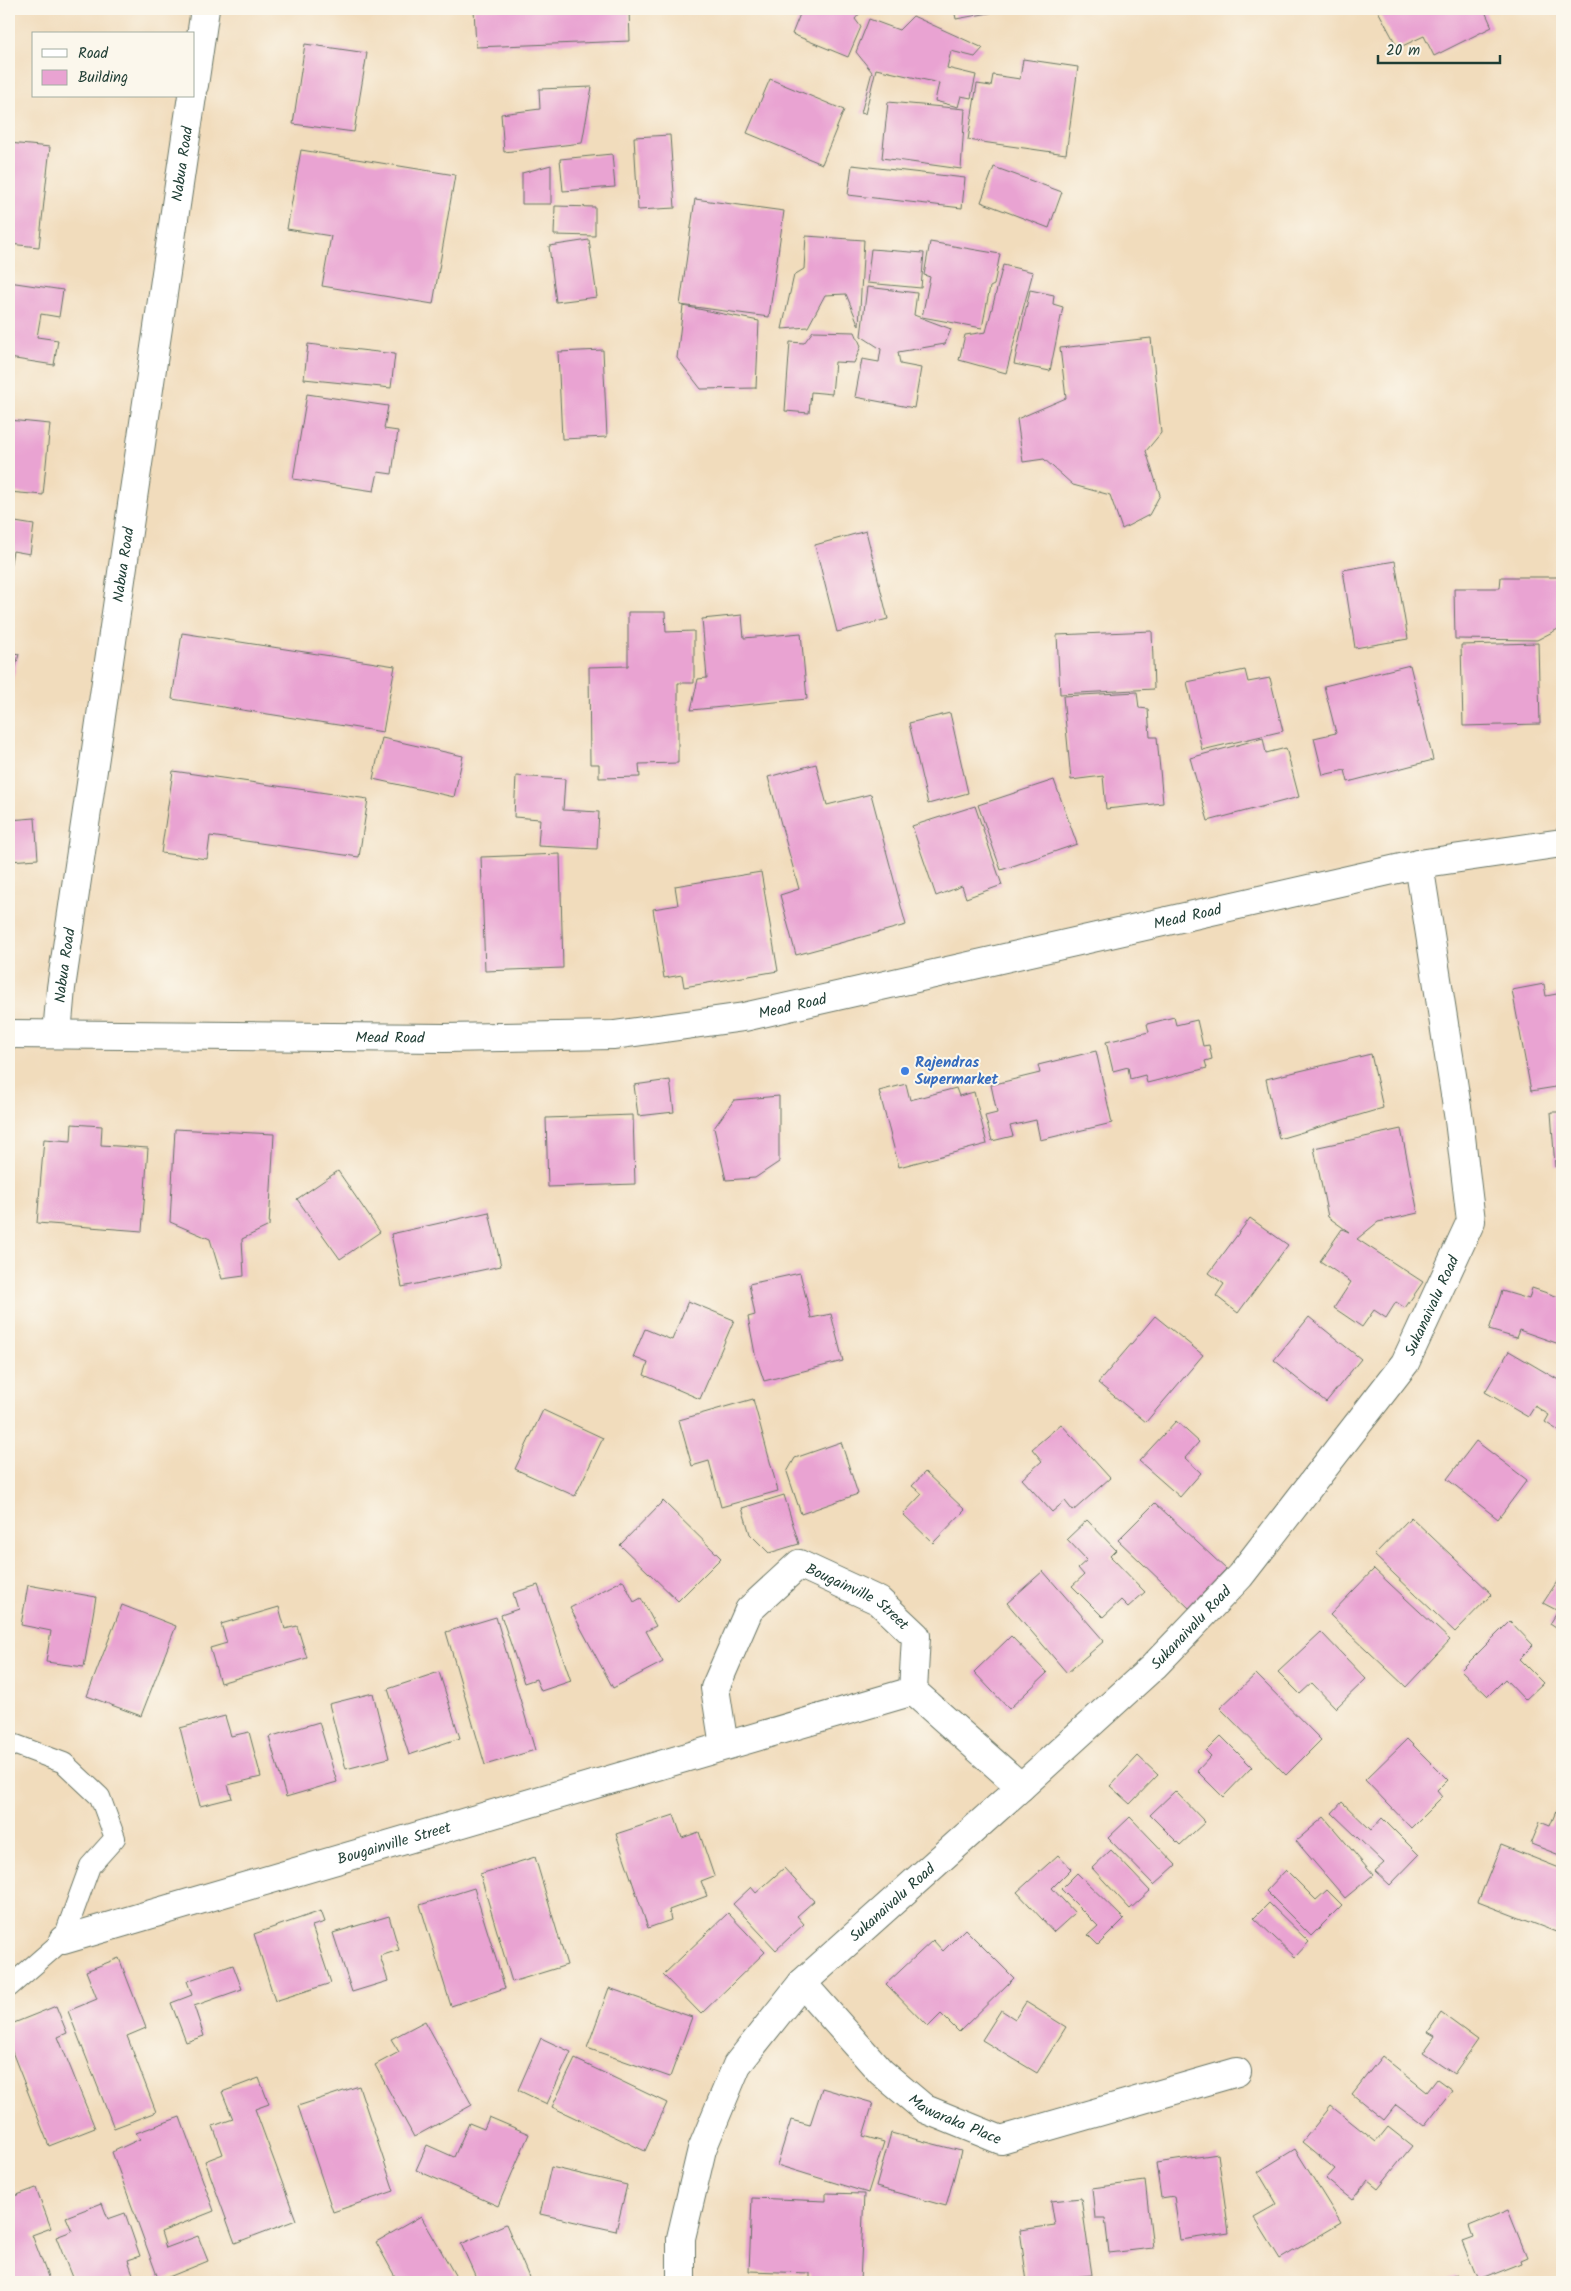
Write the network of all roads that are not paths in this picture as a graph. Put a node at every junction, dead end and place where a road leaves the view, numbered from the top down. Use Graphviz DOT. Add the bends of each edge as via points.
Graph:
graph roads {
  1 [pos="205,9"];
  2 [pos="195,78"];
  3 [pos="192,98"];
  4 [pos="1562,843"];
  5 [pos="1419,864"];
  6 [pos="9,1034"];
  7 [pos="57,1034"];
  8 [pos="912,1691"];
  9 [pos="724,1746"];
  10 [pos="9,1747"];
  11 [pos="1021,1787"];
  12 [pos="63,1940"];
  13 [pos="802,1983"];
  14 [pos="9,1987"];
  15 [pos="1237,2072"];
  16 [pos="681,2282"];
  1 -- 2 [label="main road"];
  3 -- 7 [label="main road, Nabua Road" via="62,978"];
  4 -- 5 [label="main road, Mead Road"];
  5 -- 7 [label="main road, Mead Road" via="744,1017 614,1035 444,1038"];
  5 -- 11 [label="main road, Sukanaivalu Road" via="1472,1221 1405,1363 1240,1576 1154,1666"];
  6 -- 7 [label="main road, Mead Road"];
  8 -- 9 [label="main road, Bougainville Street"];
  8 -- 9 [label="main road, Bougainville Street" via="916,1636 879,1601 799,1564 748,1610 715,1688"];
  8 -- 11 [label="main road"];
  9 -- 12 [label="main road, Bougainville Street"];
  10 -- 12 [label="lane, Bougainville Street" via="16,1745 64,1763 100,1797 116,1838 90,1866"];
  11 -- 13 [label="main road, Sukanaivalu Road"];
  12 -- 14 [label="lane, Bougainville Street"];
  13 -- 15 [label="main road, Mawaraka Place" via="881,2072 924,2109 1001,2140"];
  13 -- 16 [label="main road, Sukanaivalu Road" via="737,2065 702,2149 681,2238"];
}
